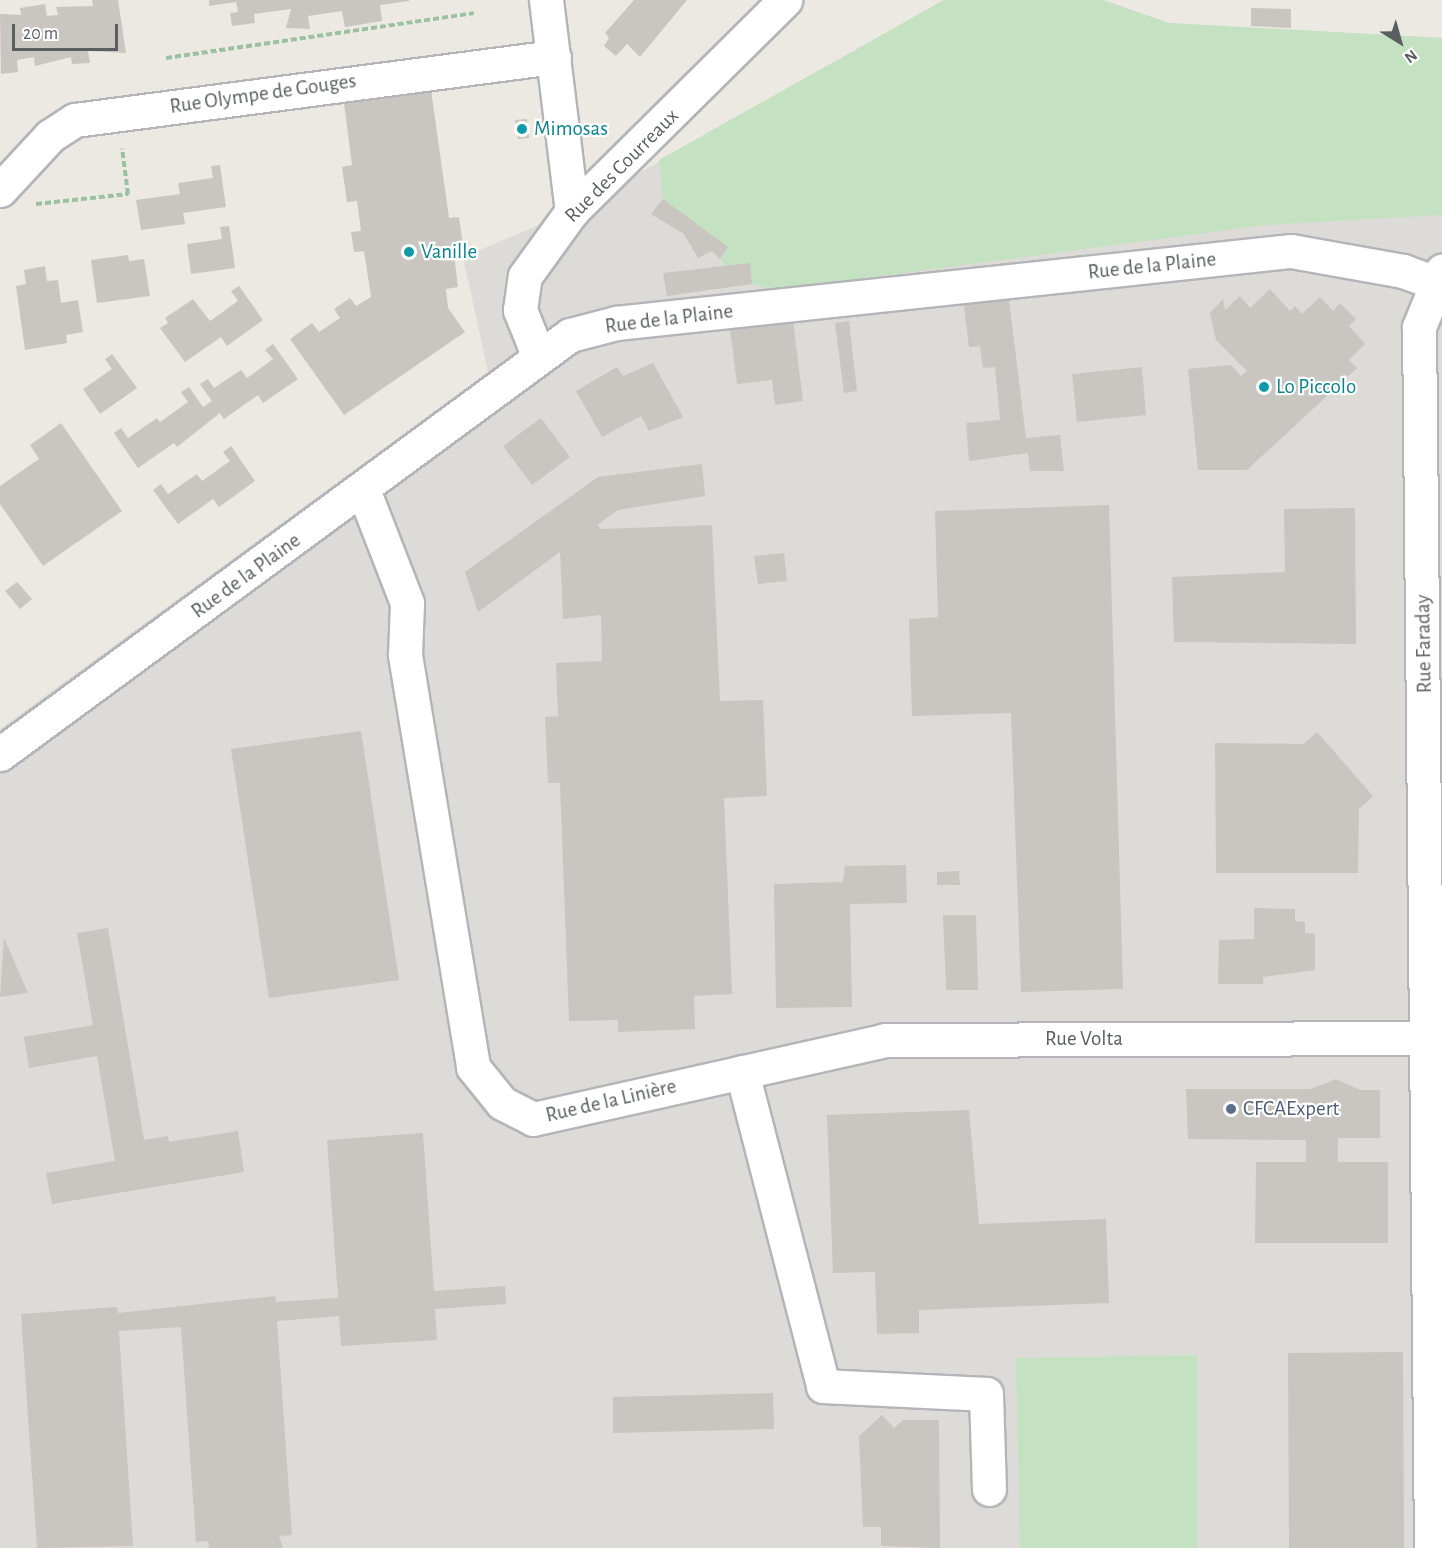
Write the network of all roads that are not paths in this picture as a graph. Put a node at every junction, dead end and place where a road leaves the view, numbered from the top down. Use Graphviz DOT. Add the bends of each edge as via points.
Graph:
graph roads {
  1 [pos="546,0"];
  2 [pos="785,0"];
  3 [pos="554,57"];
  4 [pos="14,196"];
  5 [pos="572,211"];
  6 [pos="1438,277"];
  7 [pos="539,357"];
  8 [pos="364,492"];
  9 [pos="0,754"];
  10 [pos="1429,1038"];
  11 [pos="742,1072"];
  12 [pos="989,1489"];
  13 [pos="1431,1548"];
  1 -- 3 [label="street"];
  2 -- 5 [label="street, Rue des Courreaux"];
  3 -- 4 [label="street, Rue Olympe de Gouges" via="75,120 50,136"];
  3 -- 5 [label="street"];
  5 -- 7 [label="street, Rue des Courreaux" via="525,276 520,310"];
  6 -- 7 [label="street, Rue de la Plaine" via="1291,251 616,323 570,335"];
  6 -- 10 [label="street, Rue Faraday" via="1419,327"];
  7 -- 8 [label="street, Rue de la Plaine"];
  8 -- 9 [label="street, Rue de la Plaine"];
  8 -- 11 [label="street, Rue de la Linière" via="407,603 407,667 473,1067 486,1088 533,1119"];
  10 -- 11 [label="street, Rue Volta" via="885,1040"];
  10 -- 13 [label="street, Rue Faraday"];
  11 -- 12 [label="street" via="823,1386 986,1394"];
}
